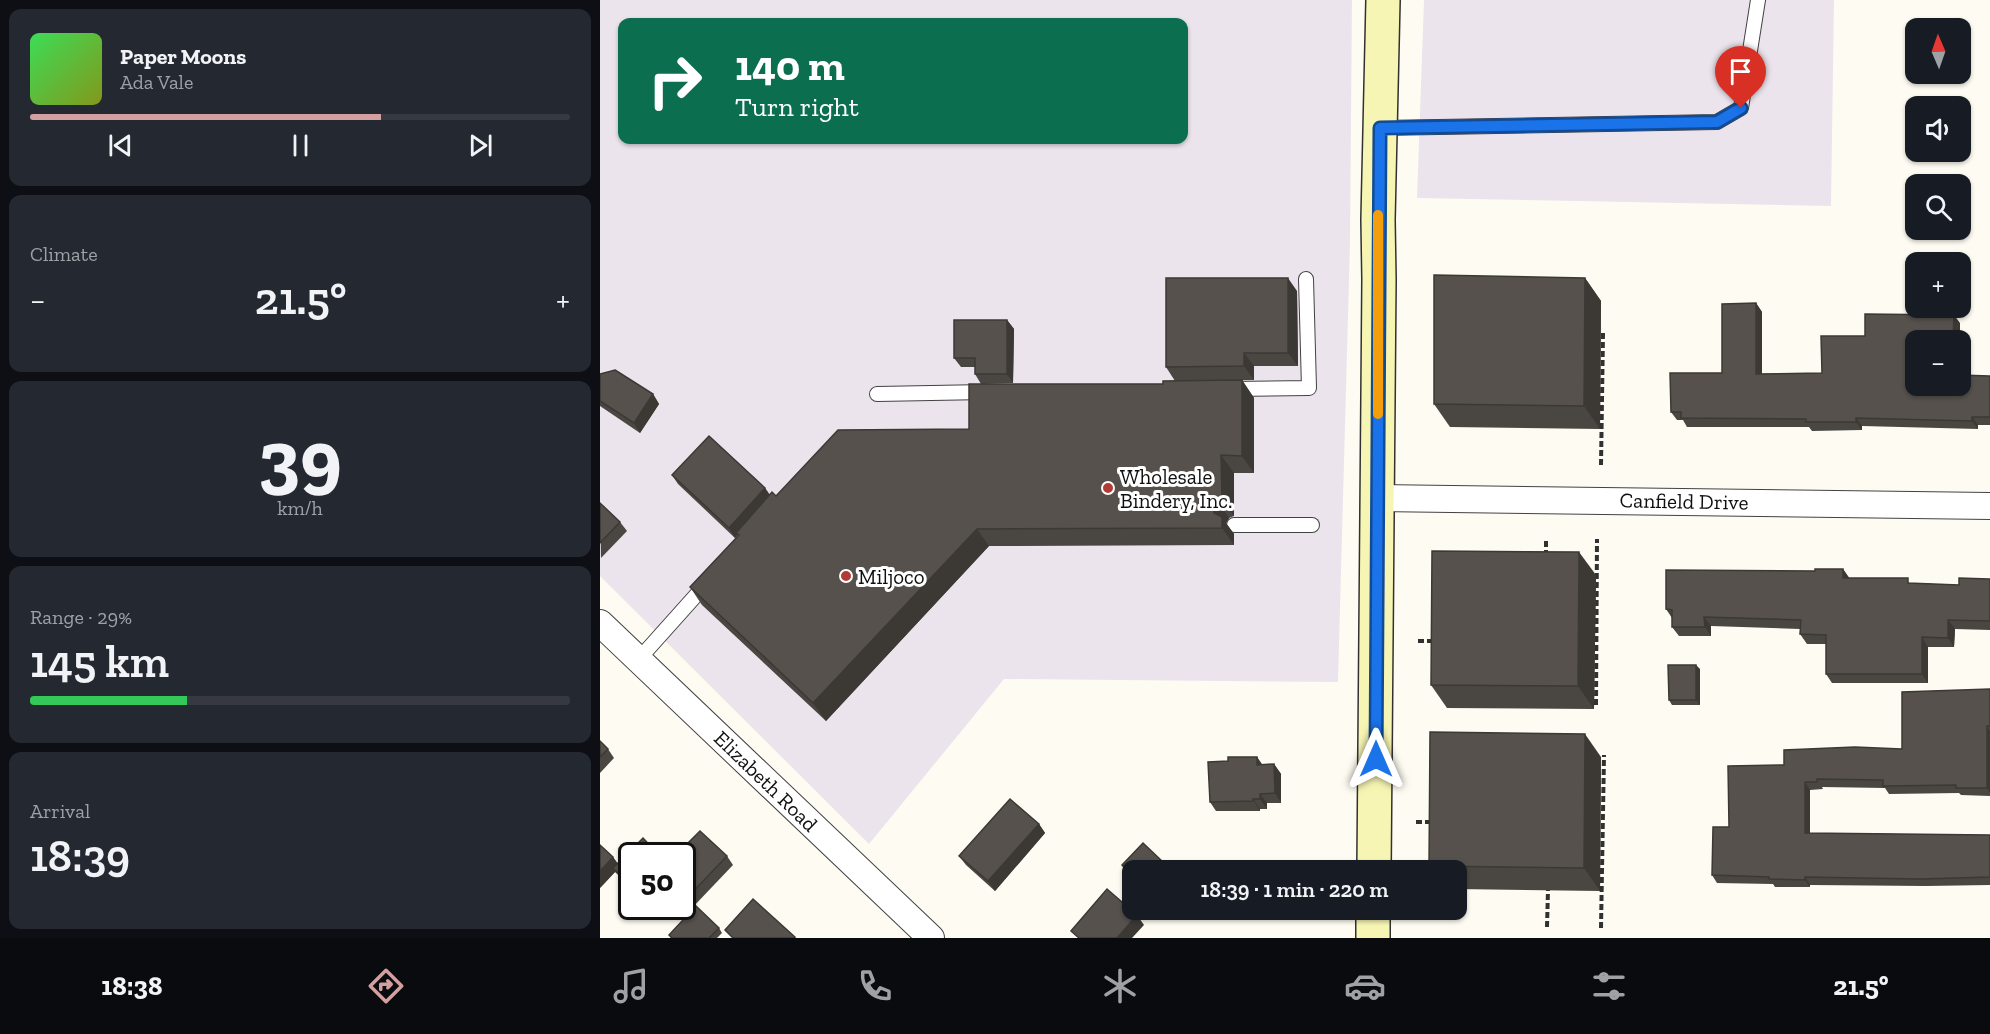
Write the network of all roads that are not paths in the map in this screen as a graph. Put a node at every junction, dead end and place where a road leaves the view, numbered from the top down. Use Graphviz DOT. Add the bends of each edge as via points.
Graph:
graph roads {
  1 [pos="1383,0"];
  2 [pos="1758,0"];
  3 [pos="1380,128"];
  4 [pos="1306,279"];
  5 [pos="1213,390"];
  6 [pos="997,392"];
  7 [pos="878,394"];
  8 [pos="1377,498"];
  9 [pos="1990,506"];
  10 [pos="1234,525"];
  11 [pos="1312,525"];
  12 [pos="716,573"];
  13 [pos="600,623"];
  14 [pos="639,659"];
  15 [pos="1374,860"];
  16 [pos="1373,920"];
  17 [pos="931,938"];
  18 [pos="1373,938"];
  1 -- 3 [label="main road"];
  2 -- 3 [label="lane" via="1741,108 1717,122"];
  3 -- 8 [label="main road"];
  4 -- 5 [label="lane" via="1309,388"];
  6 -- 7 [label="lane"];
  8 -- 9 [label="street, Canfield Drive"];
  8 -- 15 [label="main road"];
  10 -- 11 [label="lane"];
  12 -- 14 [label="lane"];
  13 -- 14 [label="street, Elizabeth Road"];
  14 -- 17 [label="street, Elizabeth Road"];
  16 -- 18 [label="main road"];
}
